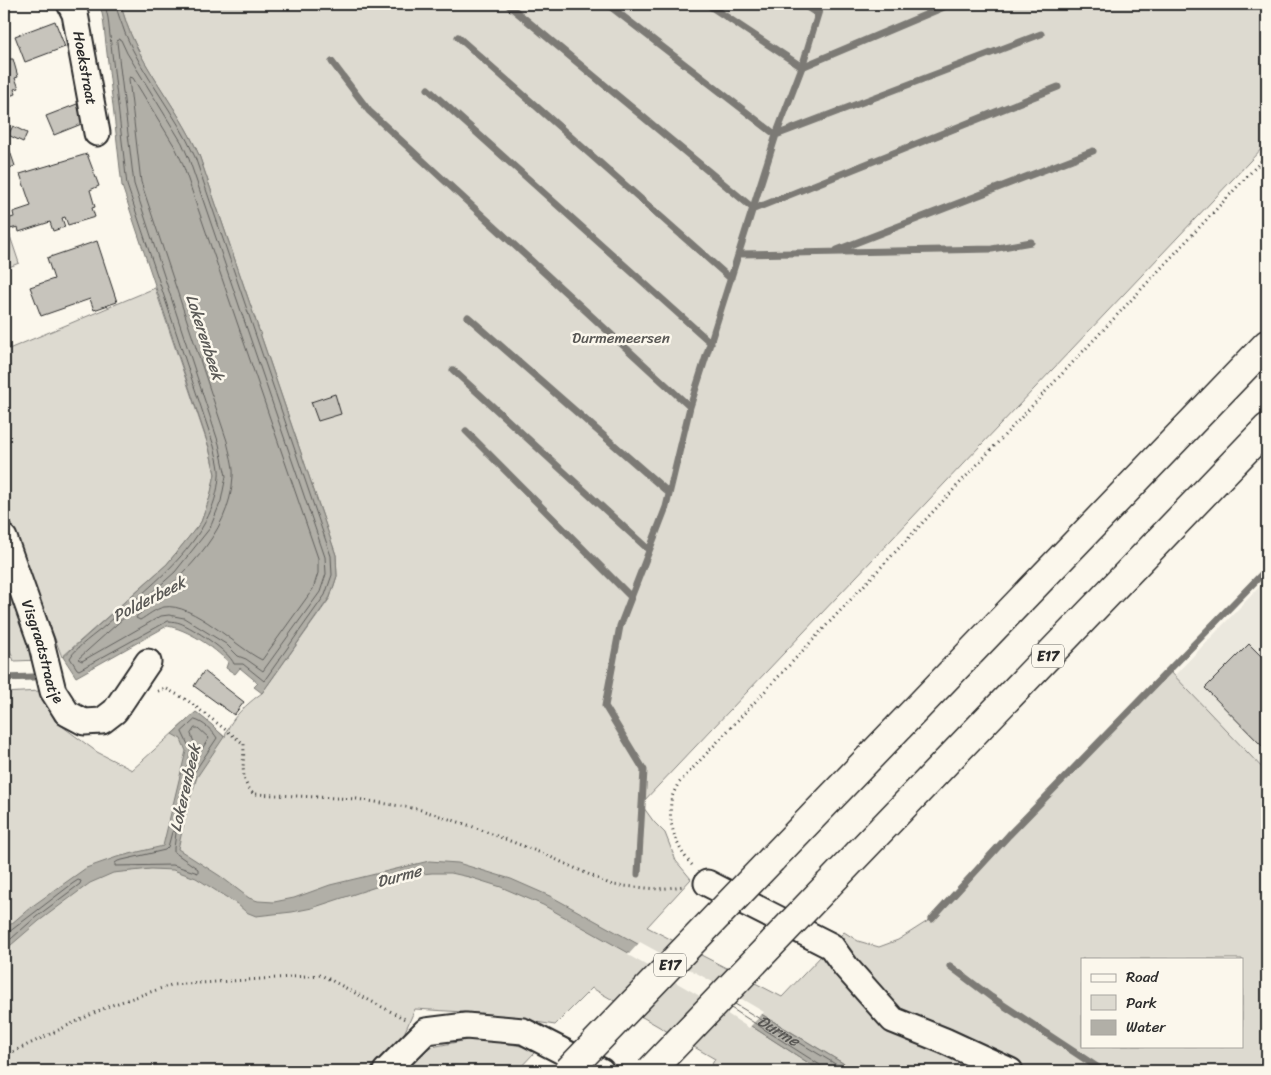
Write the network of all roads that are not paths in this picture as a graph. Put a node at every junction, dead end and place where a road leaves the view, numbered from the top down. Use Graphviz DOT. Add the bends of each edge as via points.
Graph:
graph roads {
  1 [pos="70,4"];
  2 [pos="96,133"];
  3 [pos="1267,344"];
  4 [pos="1267,428"];
  5 [pos="4,538"];
  6 [pos="148,662"];
  7 [pos="707,883"];
  8 [pos="386,1071"];
  9 [pos="568,1071"];
  10 [pos="601,1071"];
  11 [pos="650,1071"];
  12 [pos="1010,1071"];
  1 -- 2 [label="street, Hoekstraat" via="75,14"];
  3 -- 9 [label="highway, E17, bridge"];
  4 -- 11 [label="highway, E17, bridge"];
  5 -- 6 [label="street, Visgraatstraatje" via="42,642 53,691 67,713 84,722 102,722 115,711"];
  7 -- 12 [label="street" via="831,946 893,1020"];
  8 -- 10 [label="street" via="426,1031 466,1026 524,1031"];
}
